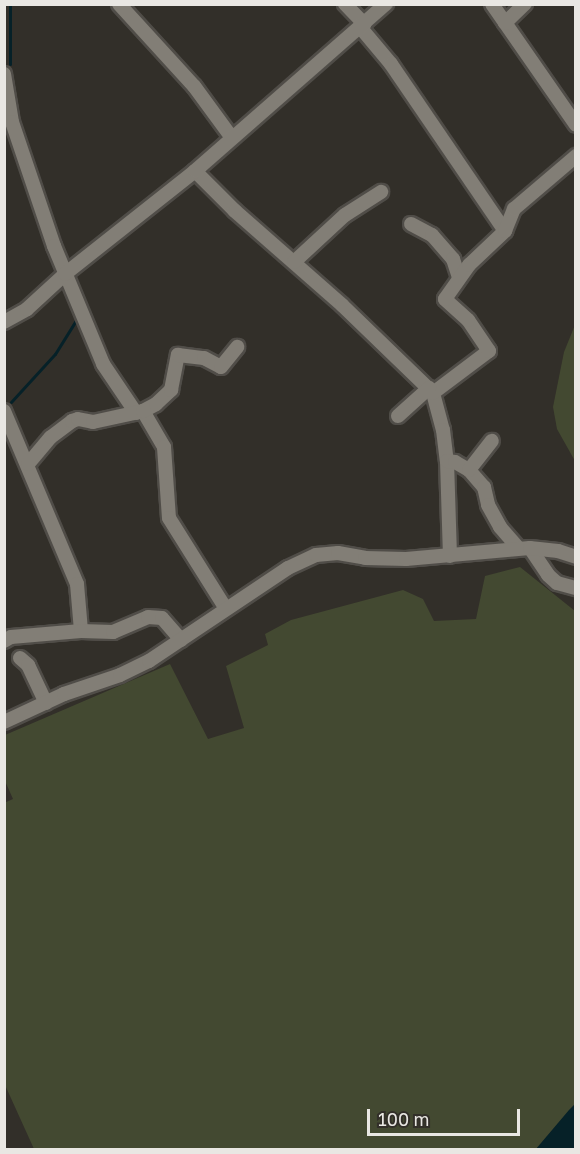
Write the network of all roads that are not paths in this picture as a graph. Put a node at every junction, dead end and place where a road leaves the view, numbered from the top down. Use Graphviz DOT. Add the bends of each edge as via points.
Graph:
graph roads {
  1 [pos="119,4"];
  2 [pos="345,4"];
  3 [pos="387,4"];
  4 [pos="492,4"];
  5 [pos="525,4"];
  6 [pos="505,23"];
  7 [pos="362,25"];
  8 [pos="4,74"];
  9 [pos="576,125"];
  10 [pos="232,138"];
  11 [pos="576,156"];
  12 [pos="195,171"];
  13 [pos="381,192"];
  14 [pos="411,224"];
  15 [pos="505,231"];
  16 [pos="294,262"];
  17 [pos="65,274"];
  18 [pos="459,277"];
  19 [pos="4,322"];
  20 [pos="237,346"];
  21 [pos="431,391"];
  22 [pos="4,411"];
  23 [pos="139,412"];
  24 [pos="398,416"];
  25 [pos="492,441"];
  26 [pos="447,461"];
  27 [pos="28,464"];
  28 [pos="468,470"];
  29 [pos="524,548"];
  30 [pos="450,556"];
  31 [pos="576,556"];
  32 [pos="576,588"];
  33 [pos="226,609"];
  34 [pos="81,631"];
  35 [pos="181,640"];
  36 [pos="4,641"];
  37 [pos="20,658"];
  38 [pos="46,703"];
  39 [pos="4,722"];
  1 -- 10 [label="street" via="194,86"];
  2 -- 7 [label="street"];
  3 -- 7 [label="street"];
  4 -- 6 [label="street"];
  5 -- 6 [label="street"];
  6 -- 9 [label="street"];
  7 -- 10 [label="street"];
  7 -- 15 [label="street"];
  8 -- 17 [label="street" via="12,122"];
  10 -- 12 [label="street"];
  11 -- 15 [label="street" via="514,209"];
  12 -- 16 [label="street"];
  12 -- 17 [label="street"];
  13 -- 16 [label="street" via="345,215"];
  14 -- 18 [label="street" via="432,235 453,259"];
  15 -- 18 [label="street"];
  16 -- 21 [label="street"];
  17 -- 19 [label="street" via="27,309"];
  17 -- 23 [label="street" via="103,364"];
  18 -- 21 [label="street" via="445,299 468,320 489,351"];
  20 -- 23 [label="street" via="221,367 204,358 178,355 171,390 165,398"];
  21 -- 24 [label="street"];
  21 -- 26 [label="street" via="443,430"];
  22 -- 27 [label="street"];
  23 -- 27 [label="street" via="93,422 72,421 51,437"];
  23 -- 33 [label="street" via="164,447 169,518"];
  25 -- 28 [label="street"];
  26 -- 28 [label="street"];
  26 -- 30 [label="street"];
  27 -- 34 [label="street" via="77,584"];
  28 -- 29 [label="street" via="484,488 500,527"];
  29 -- 30 [label="street"];
  29 -- 31 [label="street"];
  29 -- 32 [label="street" via="557,583"];
  30 -- 33 [label="street" via="406,559 316,555 294,564"];
  33 -- 35 [label="street"];
  34 -- 35 [label="street" via="113,632 148,617 162,618"];
  34 -- 36 [label="street" via="11,637"];
  35 -- 38 [label="street" via="120,675"];
  37 -- 38 [label="street" via="28,664"];
  38 -- 39 [label="street"];
}
